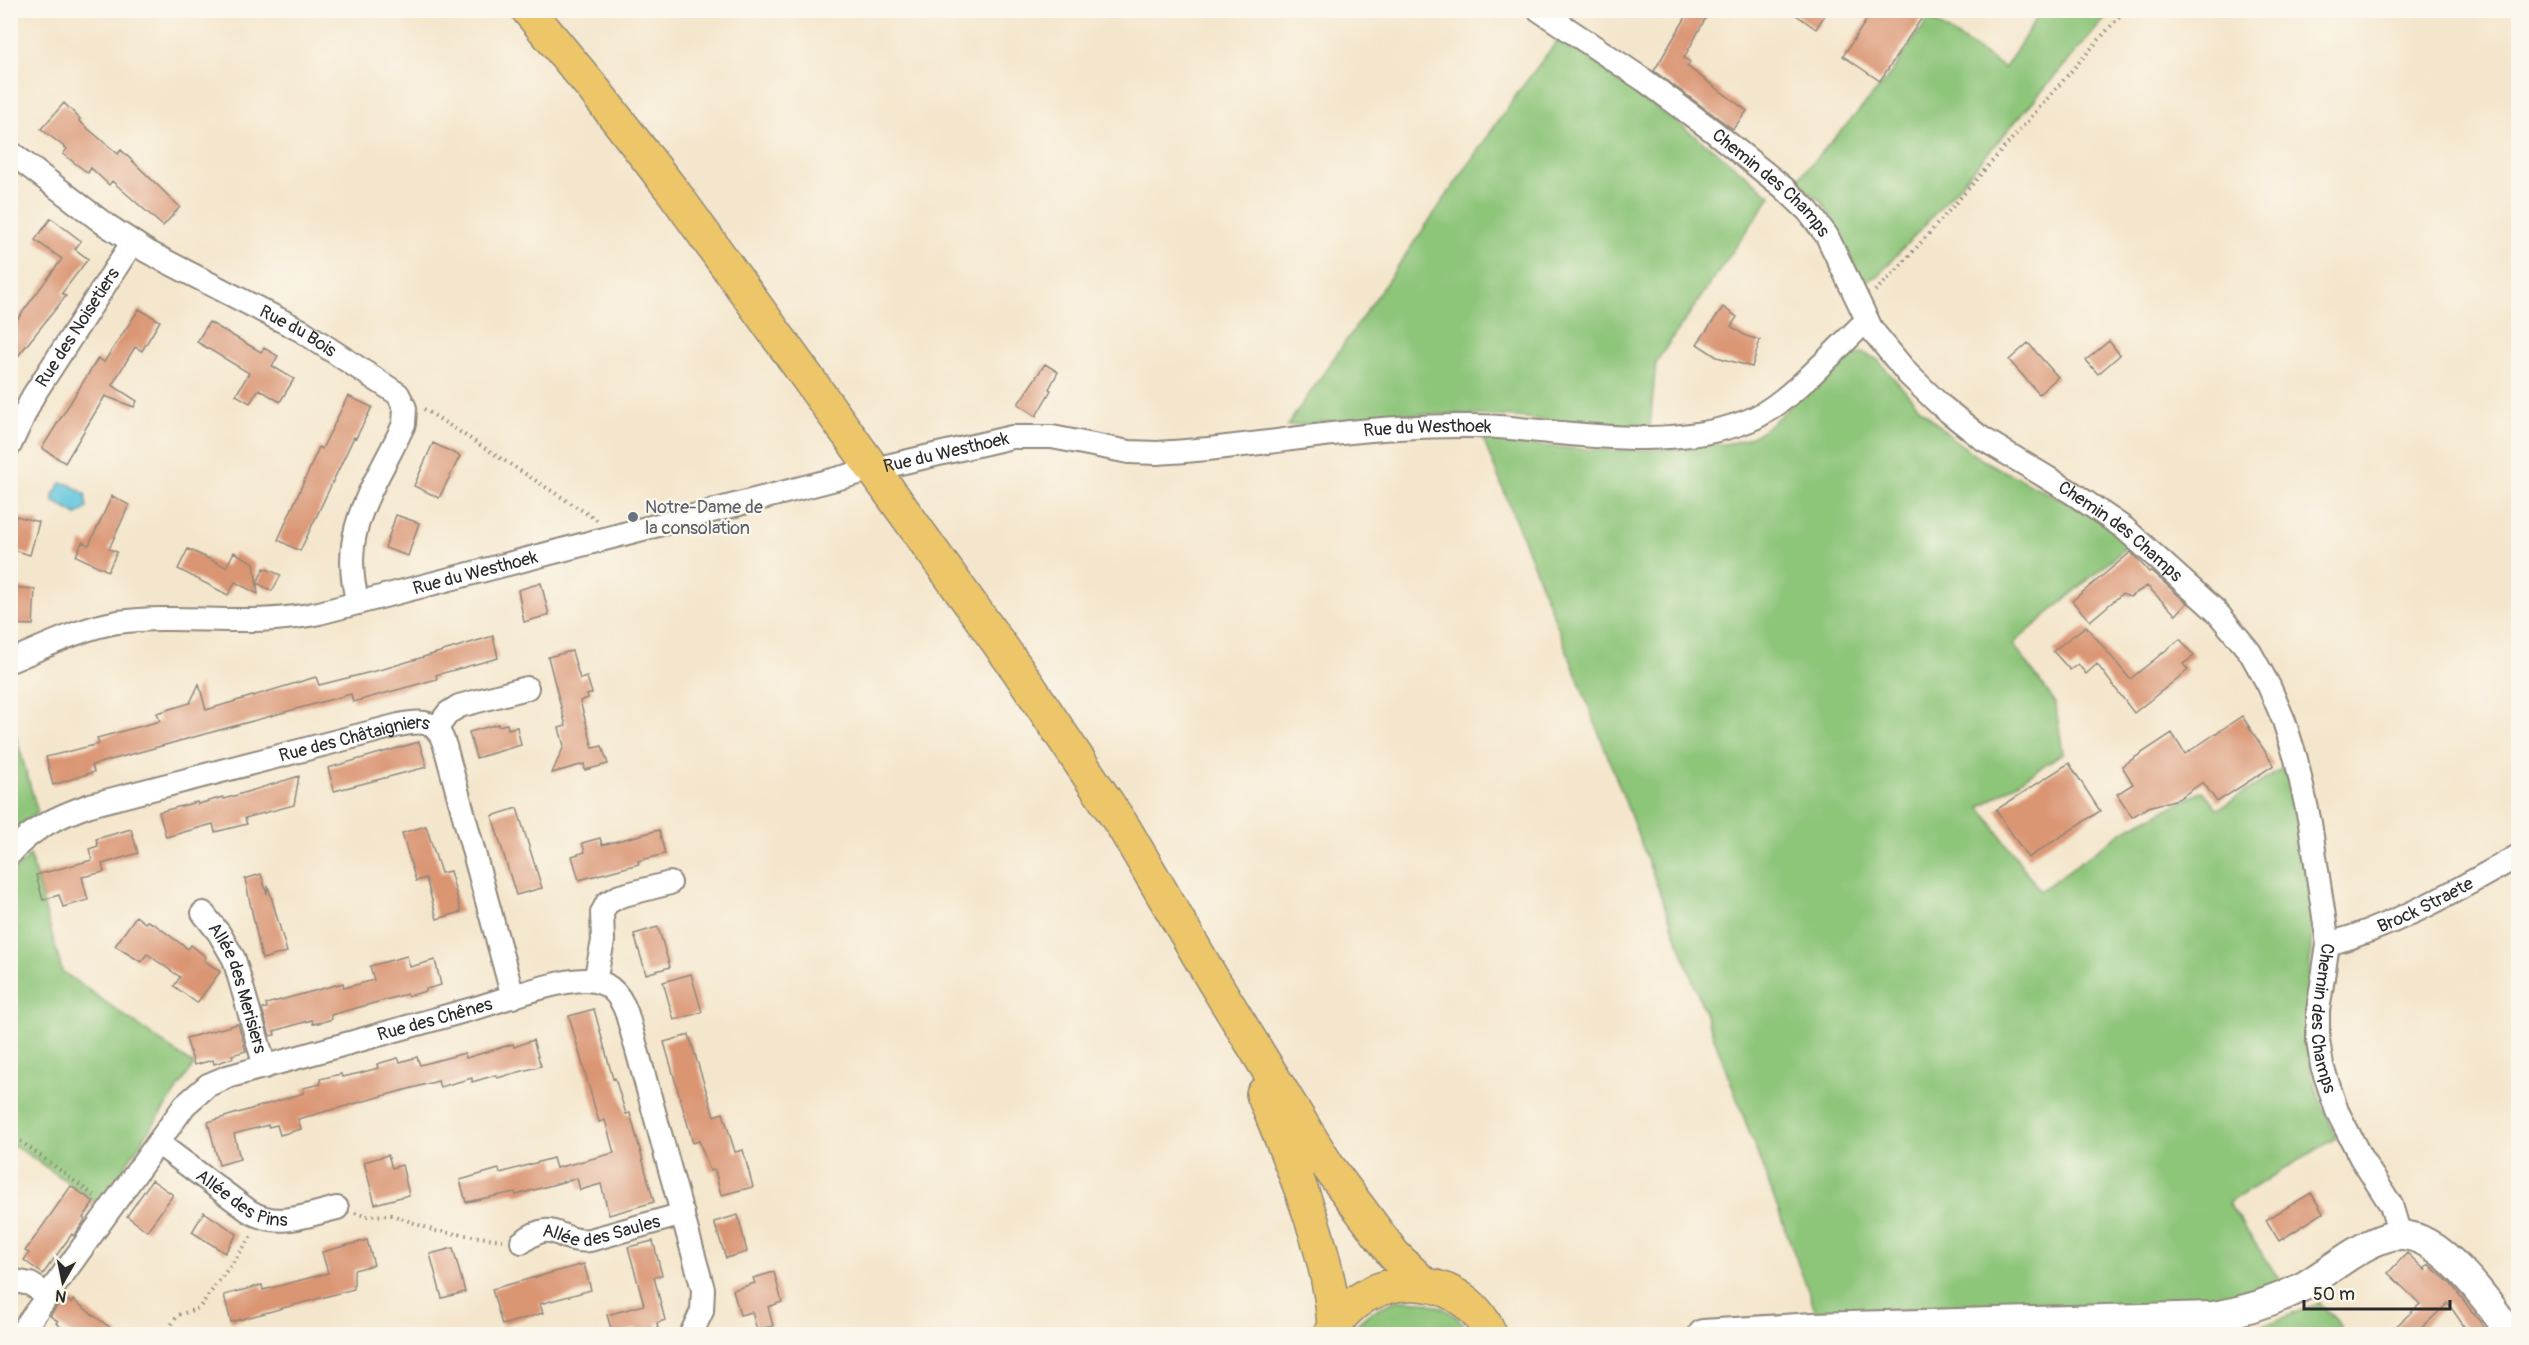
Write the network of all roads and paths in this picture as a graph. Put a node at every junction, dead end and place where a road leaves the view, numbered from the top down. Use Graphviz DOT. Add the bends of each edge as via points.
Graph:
graph roads {
  1 [pos="528,10"];
  2 [pos="1539,10"];
  3 [pos="2125,10"];
  4 [pos="10,152"];
  5 [pos="132,243"];
  6 [pos="1862,310"];
  7 [pos="404,403"];
  8 [pos="10,444"];
  9 [pos="874,469"];
  10 [pos="606,539"];
  11 [pos="358,603"];
  12 [pos="10,661"];
  13 [pos="527,688"];
  14 [pos="437,728"];
  15 [pos="10,854"];
  16 [pos="2518,856"];
  17 [pos="670,883"];
  18 [pos="203,913"];
  19 [pos="2328,944"];
  20 [pos="1213,980"];
  21 [pos="596,981"];
  22 [pos="513,997"];
  23 [pos="265,1067"];
  24 [pos="10,1138"];
  25 [pos="158,1143"];
  26 [pos="111,1208"];
  27 [pos="337,1208"];
  28 [pos="683,1214"];
  29 [pos="264,1219"];
  30 [pos="2400,1235"];
  31 [pos="522,1242"];
  32 [pos="10,1280"];
  33 [pos="1425,1284"];
  34 [pos="48,1295"];
  35 [pos="1332,1331"];
  36 [pos="1493,1333"];
  37 [pos="20,1335"];
  38 [pos="165,1335"];
  39 [pos="691,1335"];
  40 [pos="1703,1335"];
  41 [pos="2510,1335"];
  1 -- 9 [label="main road" via="682,202"];
  2 -- 6 [label="street, Chemin des Champs" via="1644,80 1784,188 1827,236"];
  3 -- 6 [label="path"];
  4 -- 5 [label="street, Rue du Bois"];
  5 -- 7 [label="street, Rue du Bois" via="302,331 394,389"];
  5 -- 8 [label="street, Rue des Noisetiers" via="33,396"];
  6 -- 9 [label="street, Rue du Westhoek" via="1772,408 1749,420 1700,432 1625,437 1498,427 1417,427 1157,453 1024,436"];
  6 -- 19 [label="street, Chemin des Champs" via="1897,362 1939,404 1993,446 2124,528 2216,611 2241,640 2269,686 2294,750"];
  7 -- 10 [label="path" via="429,411 595,518"];
  7 -- 11 [label="street" via="404,424 354,533 351,569"];
  9 -- 10 [label="street, Rue du Westhoek"];
  9 -- 20 [label="main road" via="1074,749"];
  10 -- 11 [label="street, Rue du Westhoek"];
  11 -- 12 [label="street, Rue du Westhoek" via="271,621 113,623"];
  13 -- 14 [label="street" via="459,706 447,713"];
  14 -- 15 [label="street, Rue des Châtaigniers" via="425,723 399,725 90,805 38,828"];
  14 -- 22 [label="street, Rue des Châtaigniers"];
  16 -- 19 [label="street, Brock Straete" via="2407,915"];
  17 -- 21 [label="street" via="607,903 602,913 603,940"];
  18 -- 23 [label="street, Allée des Merisiers" via="234,959"];
  19 -- 30 [label="street, Chemin des Champs" via="2318,1011 2322,1066 2337,1112 2391,1205"];
  20 -- 33 [label="main road" via="1341,1187 1394,1256"];
  20 -- 35 [label="main road" via="1301,1192 1328,1282"];
  21 -- 22 [label="street, Rue des Chênes" via="566,982"];
  21 -- 28 [label="street" via="611,988 624,1005"];
  22 -- 23 [label="street, Rue des Chênes"];
  23 -- 25 [label="street, Rue des Chênes" via="218,1080 198,1092"];
  24 -- 26 [label="path" via="15,1137"];
  25 -- 26 [label="street, Rue des Chênes"];
  25 -- 29 [label="street, Allée des Pins"];
  26 -- 34 [label="street, Rue des Chênes"];
  27 -- 29 [label="street, Allée des Pins" via="280,1221"];
  27 -- 31 [label="path" via="365,1216 393,1215 435,1231"];
  28 -- 31 [label="street, Allée des Saules" via="590,1240 577,1241 546,1230"];
  28 -- 39 [label="street" via="705,1297"];
  29 -- 38 [label="path" via="199,1308 178,1315"];
  30 -- 40 [label="street" via="2380,1239 2289,1293 2221,1315 1813,1327"];
  30 -- 41 [label="street" via="2420,1239 2440,1252 2481,1295"];
  32 -- 34 [label="street" via="30,1284"];
  33 -- 35 [label="main road" via="1402,1283 1373,1291 1353,1303"];
  33 -- 36 [label="main road" via="1462,1300"];
  34 -- 37 [label="street, Rue des Chênes"];
}
